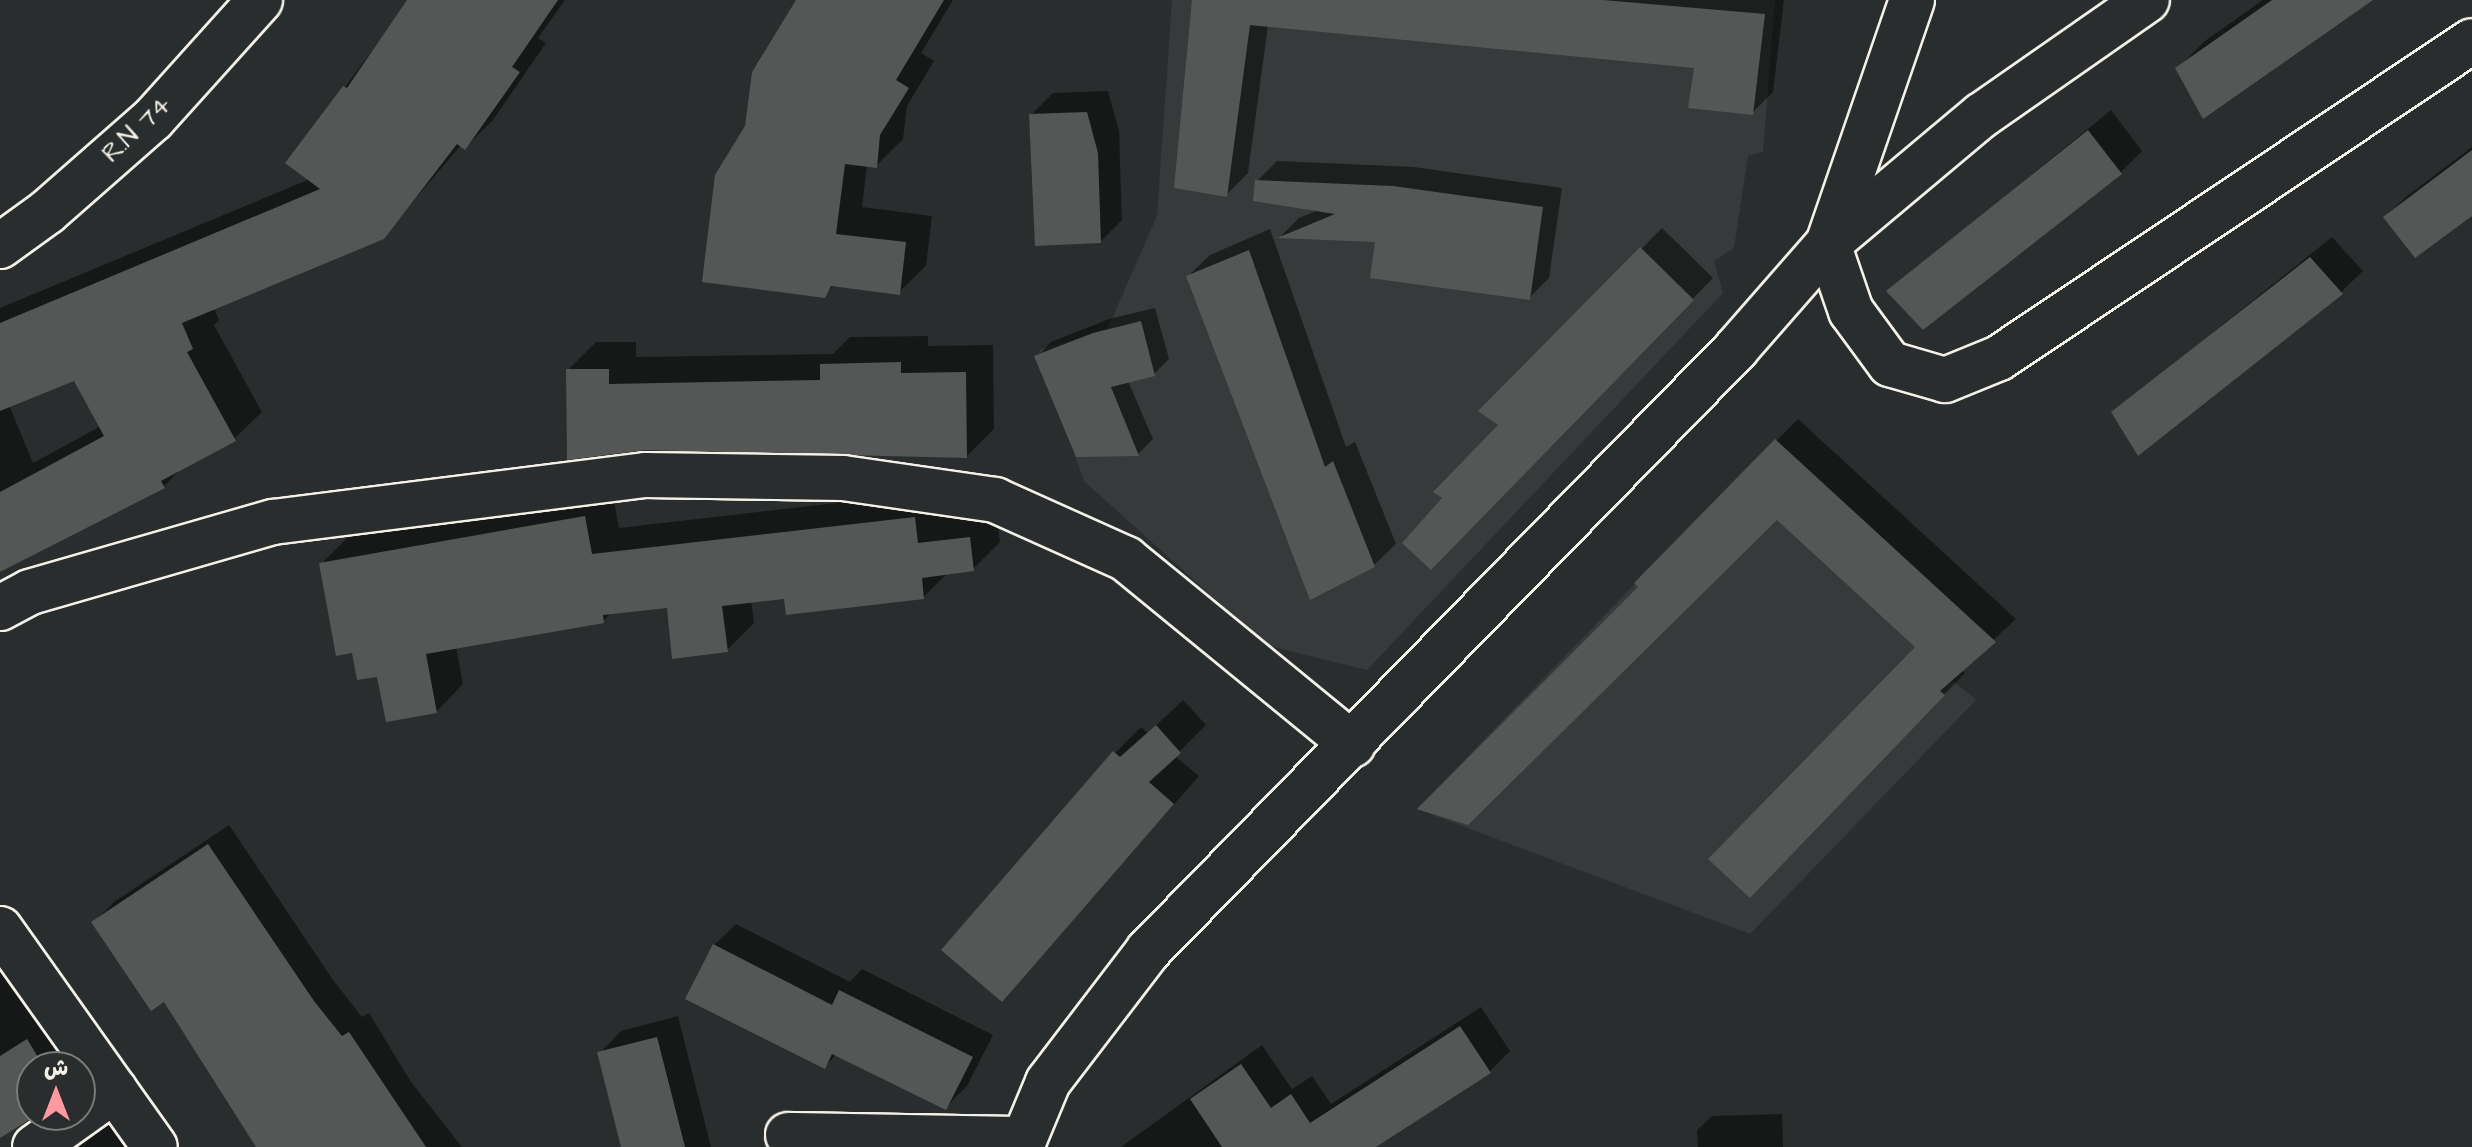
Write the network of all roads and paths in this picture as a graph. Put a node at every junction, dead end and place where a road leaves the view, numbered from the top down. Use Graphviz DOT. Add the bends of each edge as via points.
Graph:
graph roads {
  1 [pos="260,0"];
  2 [pos="1912,0"];
  3 [pos="2147,0"];
  4 [pos="2472,41"];
  5 [pos="1828,244"];
  6 [pos="0,246"];
  7 [pos="0,608"];
  8 [pos="1353,745"];
  9 [pos="0,929"];
  10 [pos="115,1090"];
  11 [pos="788,1135"];
  12 [pos="1023,1143"];
  13 [pos="35,1147"];
  14 [pos="155,1147"];
  1 -- 6 [label="street, R.N 74" via="153,119"];
  2 -- 5 [label="street"];
  3 -- 5 [label="street" via="1982,115"];
  4 -- 5 [label="street" via="1999,358 1945,380 1890,364 1851,311"];
  5 -- 8 [label="street" via="1736,349"];
  7 -- 8 [label="street" via="30,592 273,522 645,475 843,478 995,500 1126,559"];
  8 -- 12 [label="street" via="1148,951 1048,1082"];
  9 -- 10 [label="street"];
  10 -- 13 [label="street"];
  10 -- 14 [label="street"];
  11 -- 12 [label="street"];
}
